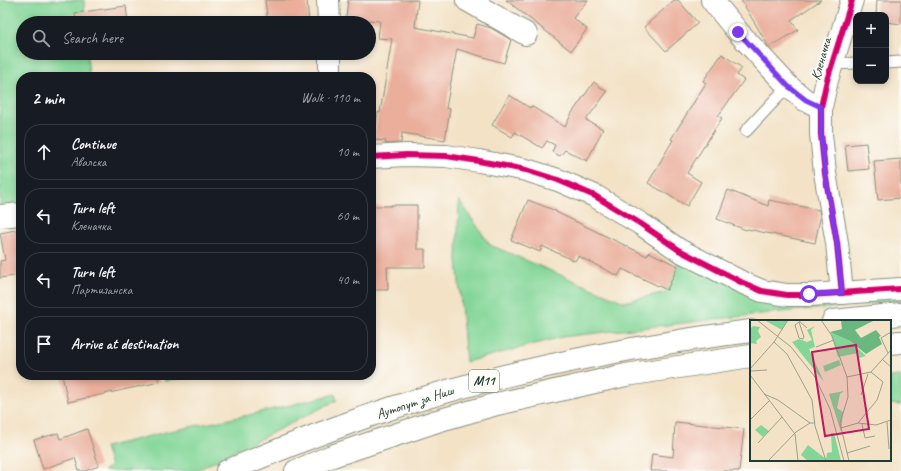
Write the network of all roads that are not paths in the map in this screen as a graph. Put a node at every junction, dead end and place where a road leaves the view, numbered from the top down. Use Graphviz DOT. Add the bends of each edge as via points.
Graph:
graph roads {
  1 [pos="328,0"];
  2 [pos="467,0"];
  3 [pos="712,0"];
  4 [pos="852,0"];
  5 [pos="329,16"];
  6 [pos="526,34"];
  7 [pos="330,60"];
  8 [pos="901,62"];
  9 [pos="853,63"];
  10 [pos="889,63"];
  11 [pos="832,64"];
  12 [pos="330,72"];
  13 [pos="788,86"];
  14 [pos="821,107"];
  15 [pos="746,131"];
  16 [pos="376,157"];
  17 [pos="16,214"];
  18 [pos="0,216"];
  19 [pos="901,289"];
  20 [pos="842,293"];
  21 [pos="901,314"];
  22 [pos="843,320"];
  23 [pos="750,331"];
  24 [pos="901,342"];
  25 [pos="891,343"];
  26 [pos="750,356"];
  27 [pos="227,471"];
  28 [pos="296,471"];
  1 -- 5 [label="main road"];
  2 -- 6 [label="main road"];
  3 -- 13 [label="main road"];
  4 -- 11 [label="main road, Кленачка"];
  7 -- 12 [label="main road"];
  8 -- 10 [label="lane"];
  9 -- 11 [label="lane, Кленачка"];
  11 -- 14 [label="main road, Кленачка"];
  13 -- 14 [label="main road" via="806,100"];
  13 -- 15 [label="lane"];
  14 -- 20 [label="main road, Кленачка" via="825,173 837,243"];
  16 -- 20 [label="main road" via="446,156 526,170 595,196 679,250 762,291 787,295"];
  17 -- 18 [label="main road"];
  19 -- 20 [label="main road"];
  21 -- 22 [label="main road"];
  23 -- 27 [label="main road, Аутопут за Ниш / M11" via="679,340 609,353 459,388 342,426"];
  24 -- 25 [label="main road"];
  26 -- 28 [label="main road, Аутопут за Ниш / M11" via="626,375 497,404 332,456"];
}
